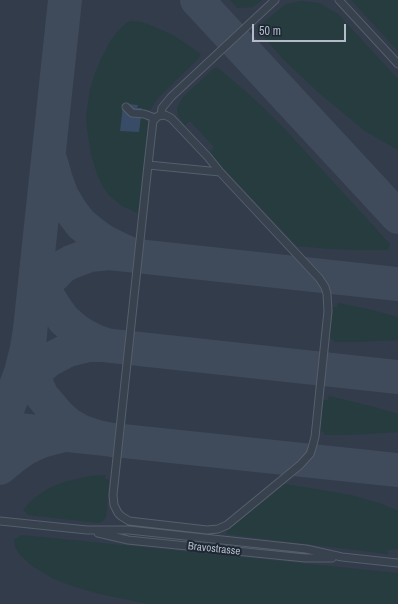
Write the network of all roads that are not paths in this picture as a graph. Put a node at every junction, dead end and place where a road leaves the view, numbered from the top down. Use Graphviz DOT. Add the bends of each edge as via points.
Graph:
graph roads {
  1 [pos="275,0"];
  2 [pos="339,0"];
  3 [pos="398,64"];
  4 [pos="126,107"];
  5 [pos="158,117"];
  6 [pos="148,164"];
  7 [pos="220,172"];
  8 [pos="0,521"];
  9 [pos="398,563"];
  1 -- 5 [label="lane" via="171,97"];
  2 -- 3 [label="lane"];
  4 -- 5 [label="lane" via="132,113"];
  5 -- 6 [label="lane" via="152,125"];
  5 -- 7 [label="lane" via="165,115 171,118"];
  6 -- 7 [label="lane"];
  6 -- 7 [label="lane" via="113,500 118,513 129,521 207,530 226,525 310,454 315,436 328,304 325,287 319,278"];
  8 -- 9 [label="lane, Bravostrasse" via="87,530 129,530 306,549 342,557"];
}
